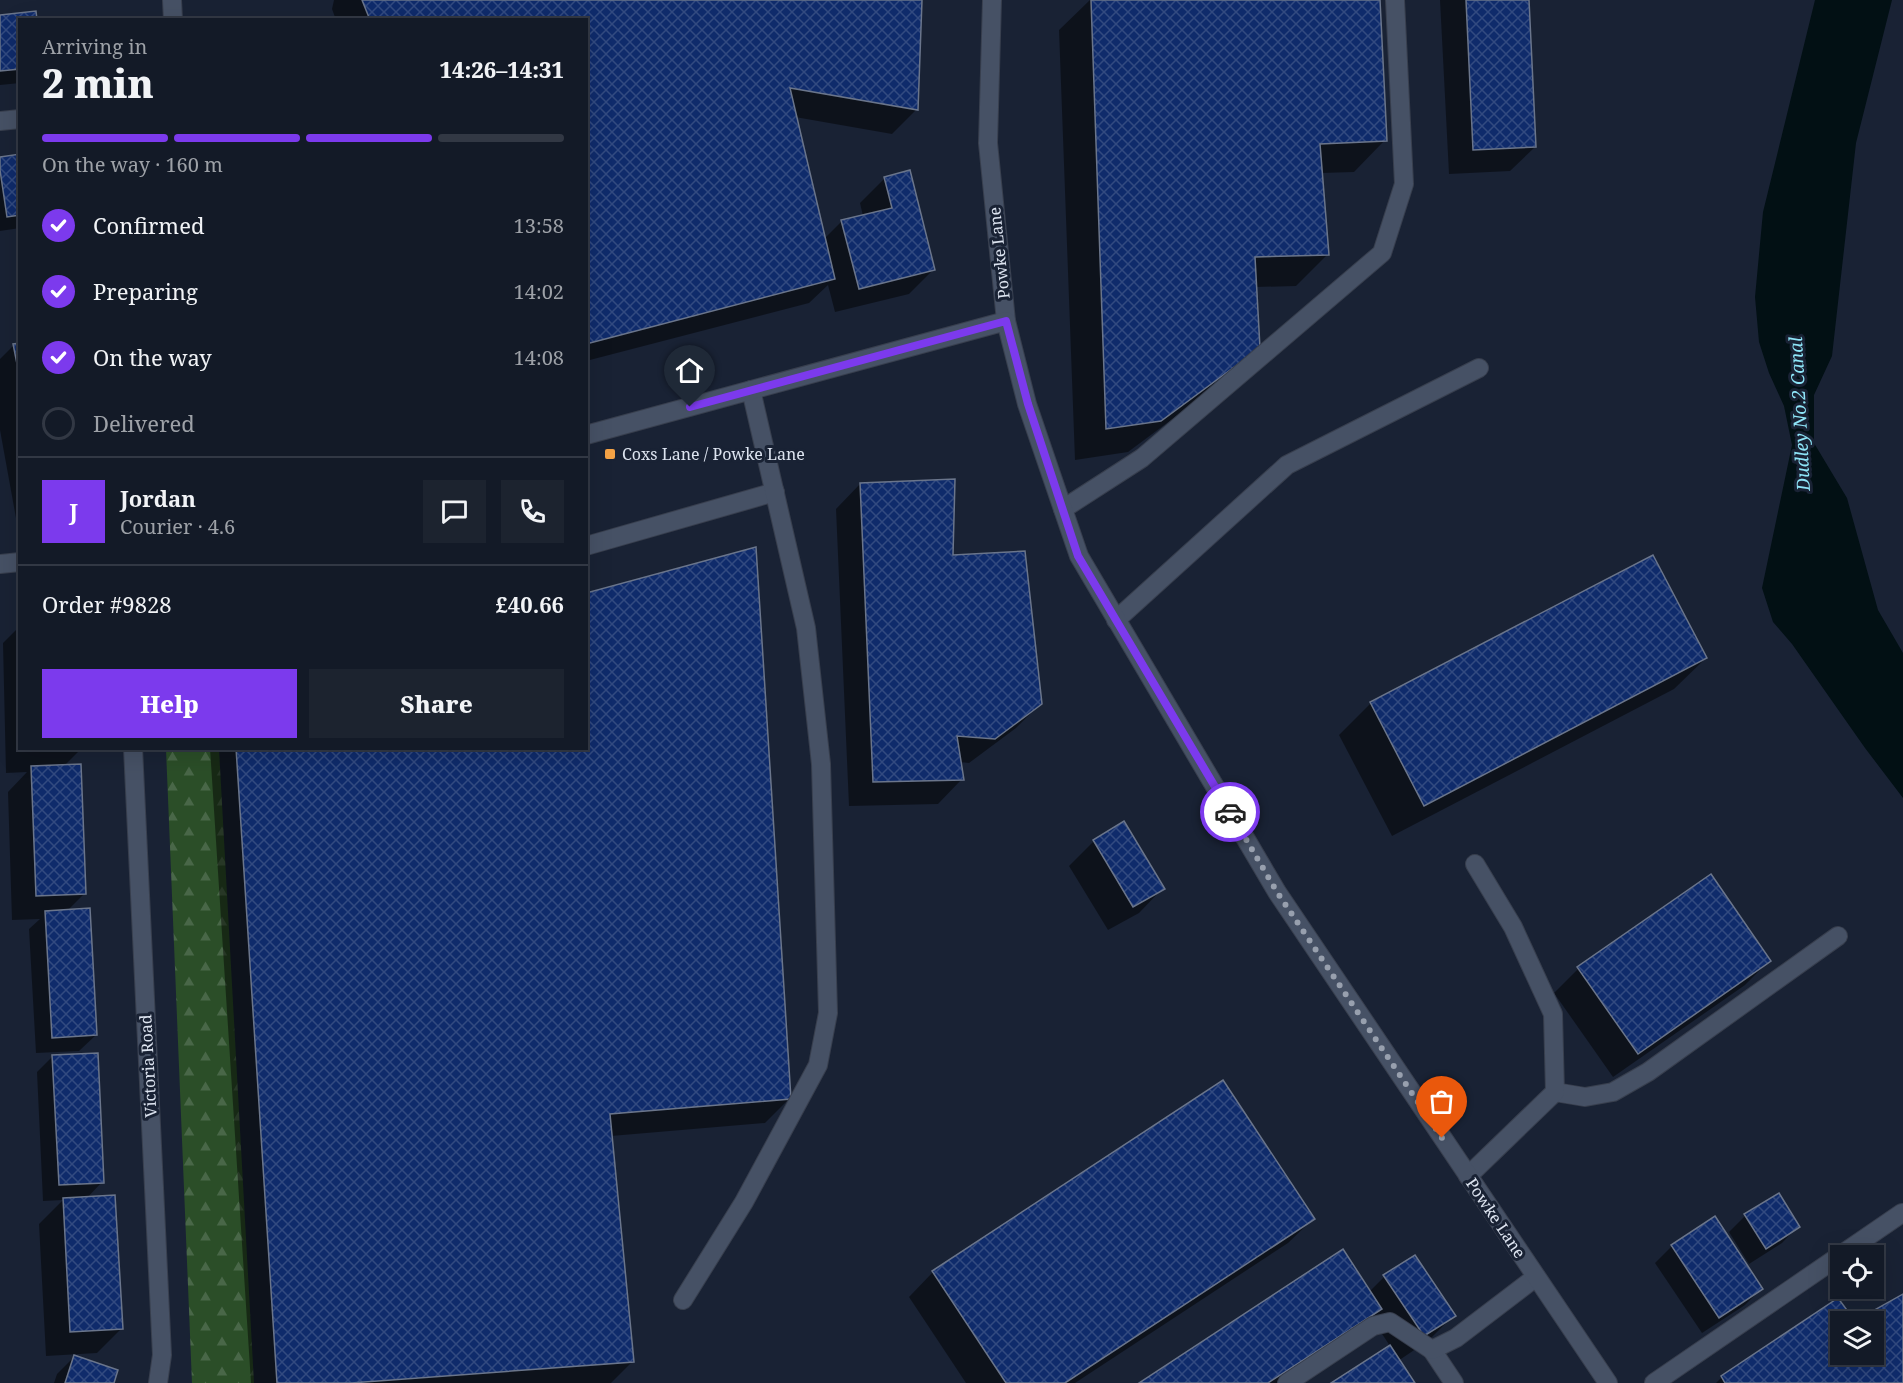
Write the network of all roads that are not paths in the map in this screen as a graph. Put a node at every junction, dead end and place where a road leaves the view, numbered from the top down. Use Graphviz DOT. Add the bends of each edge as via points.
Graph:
graph roads {
  1 [pos="172,0"];
  2 [pos="992,0"];
  3 [pos="1395,0"];
  4 [pos="173,18"];
  5 [pos="18,119"];
  6 [pos="0,121"];
  7 [pos="1006,321"];
  8 [pos="1479,368"];
  9 [pos="751,390"];
  10 [pos="588,434"];
  11 [pos="775,492"];
  12 [pos="1063,509"];
  13 [pos="588,545"];
  14 [pos="18,562"];
  15 [pos="0,564"];
  16 [pos="1116,620"];
  17 [pos="133,750"];
  18 [pos="1474,864"];
  19 [pos="1838,936"];
  20 [pos="1555,1092"];
  21 [pos="1468,1176"];
  22 [pos="1902,1213"];
  23 [pos="1536,1277"];
  24 [pos="683,1300"];
  25 [pos="1432,1350"];
  26 [pos="158,1383"];
  27 [pos="1287,1383"];
  28 [pos="1454,1383"];
  29 [pos="1608,1383"];
  30 [pos="1654,1383"];
  1 -- 4 [label="street"];
  2 -- 7 [label="street, Powke Lane" via="988,143"];
  3 -- 12 [label="street" via="1404,184 1382,253 1142,458"];
  5 -- 6 [label="street"];
  7 -- 9 [label="street"];
  7 -- 12 [label="street, Powke Lane" via="1028,404"];
  8 -- 16 [label="street" via="1287,465"];
  9 -- 10 [label="street"];
  9 -- 11 [label="street"];
  11 -- 13 [label="street"];
  11 -- 24 [label="street" via="806,628 821,764 828,1013 818,1065 744,1202"];
  12 -- 16 [label="street, Powke Lane" via="1078,556"];
  14 -- 15 [label="street"];
  16 -- 21 [label="street, Powke Lane" via="1277,892"];
  17 -- 26 [label="street, Victoria Road" via="161,1343"];
  18 -- 20 [label="street" via="1513,927 1553,1014"];
  19 -- 20 [label="street" via="1648,1072 1613,1092 1585,1097"];
  20 -- 21 [label="street"];
  21 -- 23 [label="street, Powke Lane"];
  22 -- 30 [label="street"];
  23 -- 25 [label="street" via="1456,1338"];
  23 -- 29 [label="street, Powke Lane"];
  25 -- 27 [label="street" via="1390,1322 1373,1326"];
  25 -- 28 [label="street"];
}
